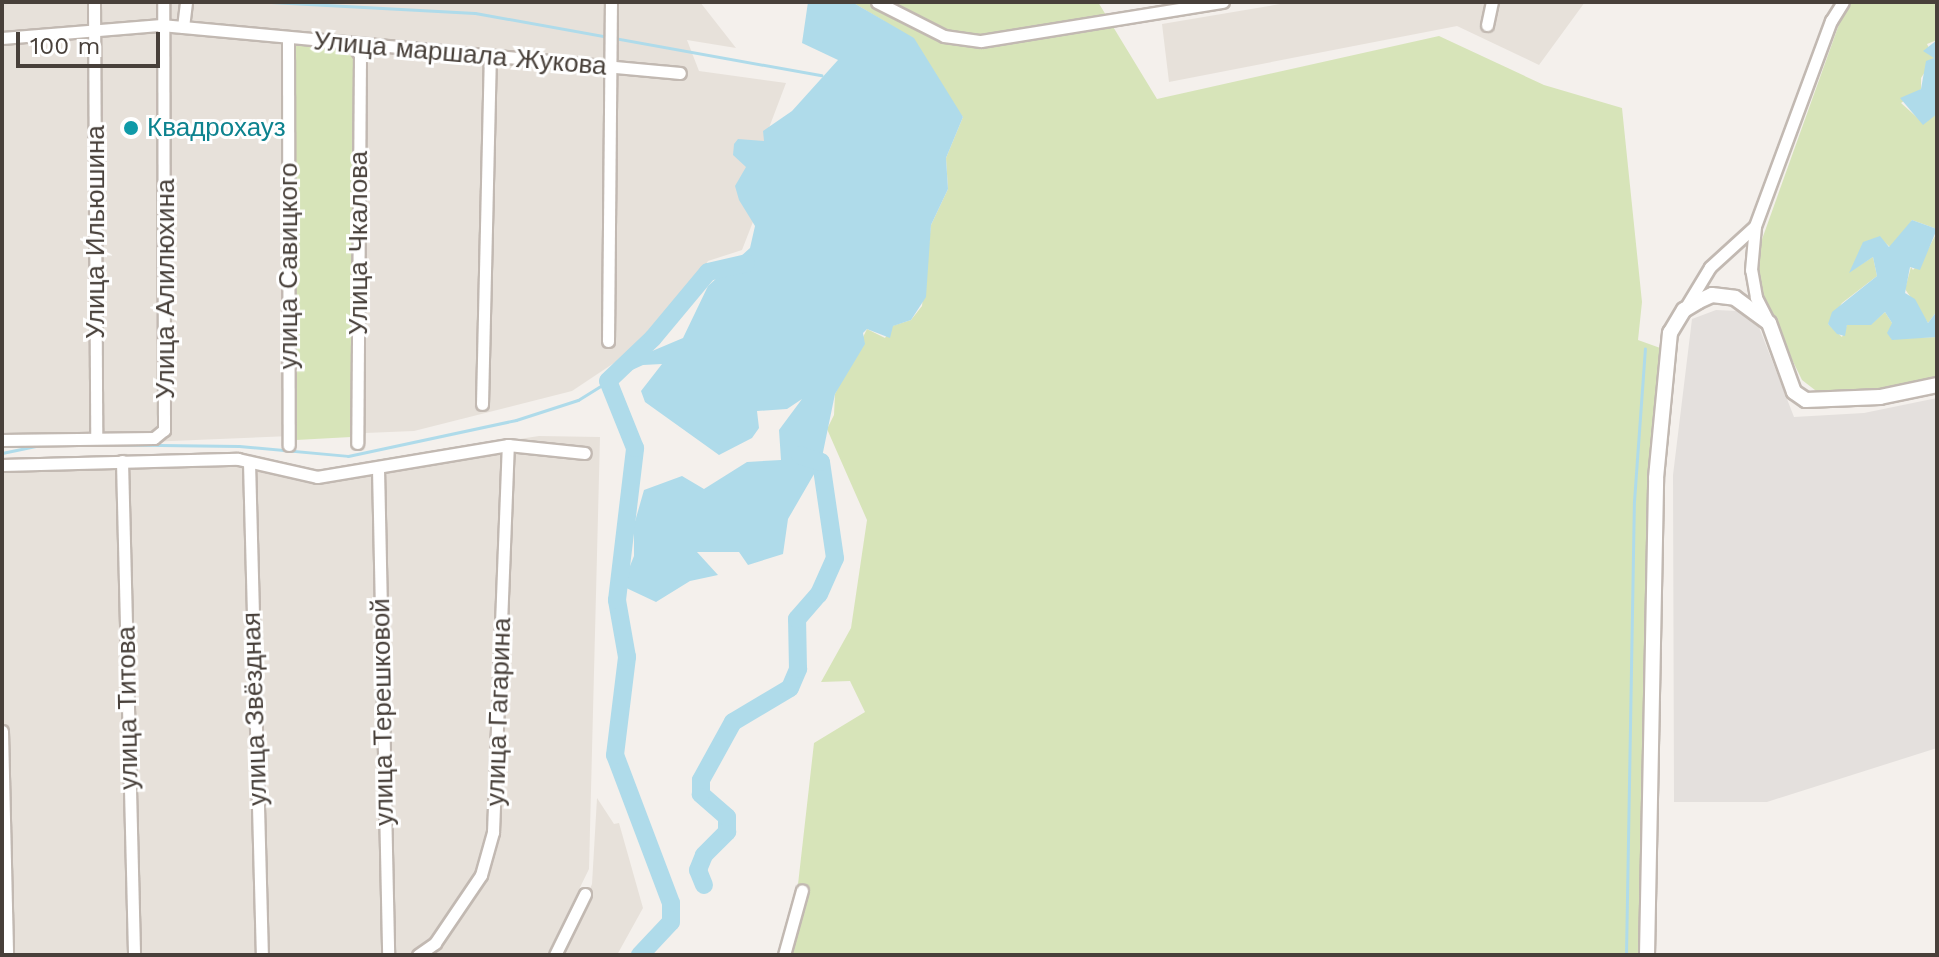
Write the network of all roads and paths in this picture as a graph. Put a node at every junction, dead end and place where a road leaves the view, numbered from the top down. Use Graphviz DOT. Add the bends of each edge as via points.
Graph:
graph roads {
  1 [pos="94,2"];
  2 [pos="163,2"];
  3 [pos="186,2"];
  4 [pos="611,2"];
  5 [pos="877,2"];
  6 [pos="1223,2"];
  7 [pos="1492,2"];
  8 [pos="1843,2"];
  9 [pos="1487,25"];
  10 [pos="163,27"];
  11 [pos="183,27"];
  12 [pos="93,28"];
  13 [pos="2,38"];
  14 [pos="288,39"];
  15 [pos="353,45"];
  16 [pos="490,57"];
  17 [pos="614,67"];
  18 [pos="680,73"];
  19 [pos="1755,226"];
  20 [pos="1684,310"];
  21 [pos="1769,323"];
  22 [pos="608,341"];
  23 [pos="1937,385"];
  24 [pos="482,404"];
  25 [pos="96,436"];
  26 [pos="2,440"];
  27 [pos="357,443"];
  28 [pos="289,445"];
  29 [pos="508,445"];
  30 [pos="585,453"];
  31 [pos="122,461"];
  32 [pos="249,462"];
  33 [pos="2,465"];
  34 [pos="378,468"];
  35 [pos="2,731"];
  36 [pos="802,890"];
  37 [pos="585,894"];
  38 [pos="7,955"];
  39 [pos="134,955"];
  40 [pos="262,955"];
  41 [pos="388,955"];
  42 [pos="418,955"];
  43 [pos="555,955"];
  44 [pos="784,955"];
  45 [pos="1647,955"];
  1 -- 12 [label="street, Улица Ильюшина"];
  2 -- 10 [label="street"];
  3 -- 11 [label="street"];
  4 -- 17 [label="street"];
  5 -- 6 [label="street" via="944,36 981,41"];
  7 -- 9 [label="street"];
  8 -- 19 [label="street" via="1831,21"];
  10 -- 11 [label="street, Улица маршала Жукова"];
  10 -- 12 [label="street, Улица маршала Жукова"];
  10 -- 25 [label="street, Улица Алилюхина" via="164,430 154,438"];
  11 -- 14 [label="street, Улица маршала Жукова"];
  12 -- 13 [label="street, Улица маршала Жукова"];
  12 -- 25 [label="street, Улица Ильюшина"];
  14 -- 15 [label="street, Улица маршала Жукова"];
  14 -- 28 [label="street, улица Савицкого"];
  15 -- 16 [label="street, Улица маршала Жукова"];
  15 -- 27 [label="street, Улица Чкалова" via="360,55"];
  16 -- 17 [label="street, Улица маршала Жукова"];
  16 -- 24 [label="street"];
  17 -- 18 [label="street, Улица маршала Жукова"];
  17 -- 22 [label="street"];
  19 -- 20 [label="street" via="1710,267"];
  19 -- 21 [label="street" via="1751,270"];
  20 -- 21 [label="street" via="1712,295 1735,298"];
  20 -- 45 [label="street" via="1670,333 1656,478"];
  21 -- 23 [label="street" via="1794,392 1806,400 1880,397"];
  25 -- 26 [label="street"];
  29 -- 30 [label="street"];
  29 -- 34 [label="street"];
  29 -- 42 [label="street, улица Гагарина" via="493,832 481,875 435,943"];
  31 -- 32 [label="street"];
  31 -- 33 [label="street"];
  31 -- 39 [label="street, улица Титова"];
  32 -- 34 [label="street" via="317,477"];
  32 -- 40 [label="street, улица Звёздная"];
  34 -- 41 [label="street, улица Терешковой"];
  35 -- 38 [label="street"];
  36 -- 44 [label="street"];
  37 -- 43 [label="street"];
}
